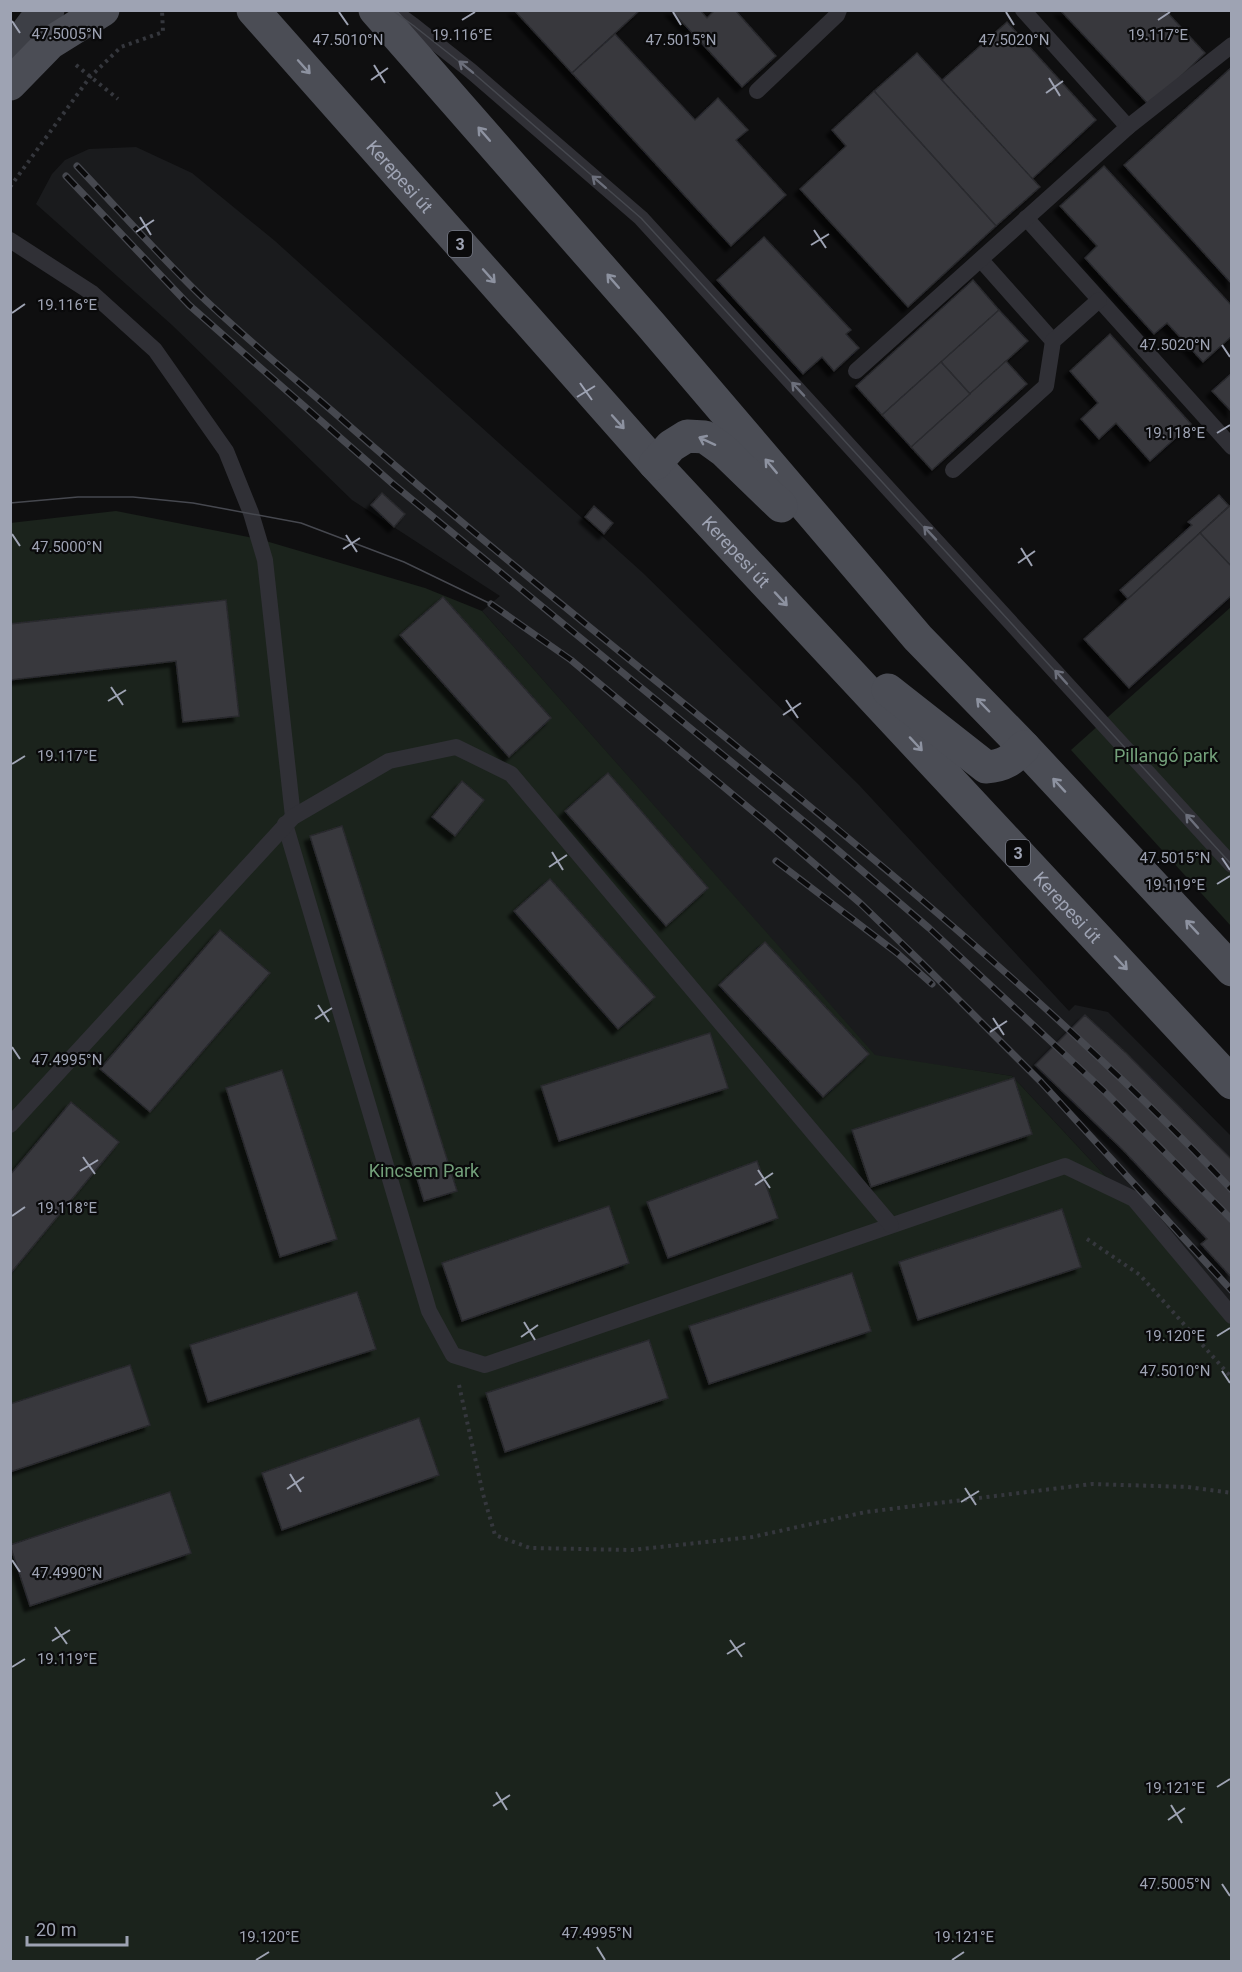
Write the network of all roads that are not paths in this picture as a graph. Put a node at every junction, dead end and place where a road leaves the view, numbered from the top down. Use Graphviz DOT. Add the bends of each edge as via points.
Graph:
graph roads {
  1 [pos="48,10"];
  2 [pos="103,10"];
  3 [pos="235,10"];
  4 [pos="375,10"];
  5 [pos="392,10"];
  6 [pos="839,10"];
  7 [pos="1023,10"];
  8 [pos="259,17"];
  9 [pos="1232,45"];
  10 [pos="10,56"];
  11 [pos="10,84"];
  12 [pos="757,91"];
  13 [pos="1128,127"];
  14 [pos="1026,218"];
  15 [pos="10,240"];
  16 [pos="981,260"];
  17 [pos="1099,300"];
  18 [pos="1053,341"];
  19 [pos="856,371"];
  20 [pos="1232,447"];
  21 [pos="655,464"];
  22 [pos="953,470"];
  23 [pos="804,624"];
  24 [pos="918,638"];
  25 [pos="1024,747"];
  26 [pos="289,821"];
  27 [pos="1232,865"];
  28 [pos="1232,970"];
  29 [pos="1232,1083"];
  30 [pos="10,1125"];
  31 [pos="891,1225"];
  32 [pos="1232,1316"];
  1 -- 10 [label="street" via="34,22"];
  2 -- 11 [label="main road" via="50,43"];
  3 -- 8 [label="main road"];
  24 -- 4 [label="main road, one-way"];
  27 -- 5 [label="lane, one-way" via="640,218 471,71"];
  6 -- 12 [label="lane"];
  7 -- 13 [label="lane"];
  8 -- 21 [label="main road, Kerepesi út / 3, one-way"];
  9 -- 13 [label="lane"];
  13 -- 14 [label="lane"];
  14 -- 16 [label="lane"];
  14 -- 17 [label="lane"];
  15 -- 26 [label="lane" via="92,293 155,350 226,451 265,560"];
  16 -- 18 [label="lane"];
  16 -- 19 [label="lane"];
  17 -- 18 [label="lane"];
  17 -- 20 [label="lane"];
  18 -- 22 [label="lane" via="1046,386"];
  21 -- 23 [label="main road, Kerepesi út / 3, one-way"];
  24 -- 21 [label="main road, one-way" via="705,437 687,436 671,446"];
  23 -- 25 [label="main road" via="986,767 1011,761"];
  23 -- 29 [label="main road, Kerepesi út / 3, one-way"];
  25 -- 24 [label="main road, one-way"];
  28 -- 25 [label="main road, one-way"];
  26 -- 30 [label="lane"];
  26 -- 31 [label="lane" via="388,761 456,747 511,774"];
  26 -- 31 [label="lane" via="429,1311 453,1354 485,1365"];
  31 -- 32 [label="lane" via="1065,1166 1134,1199"];
}
